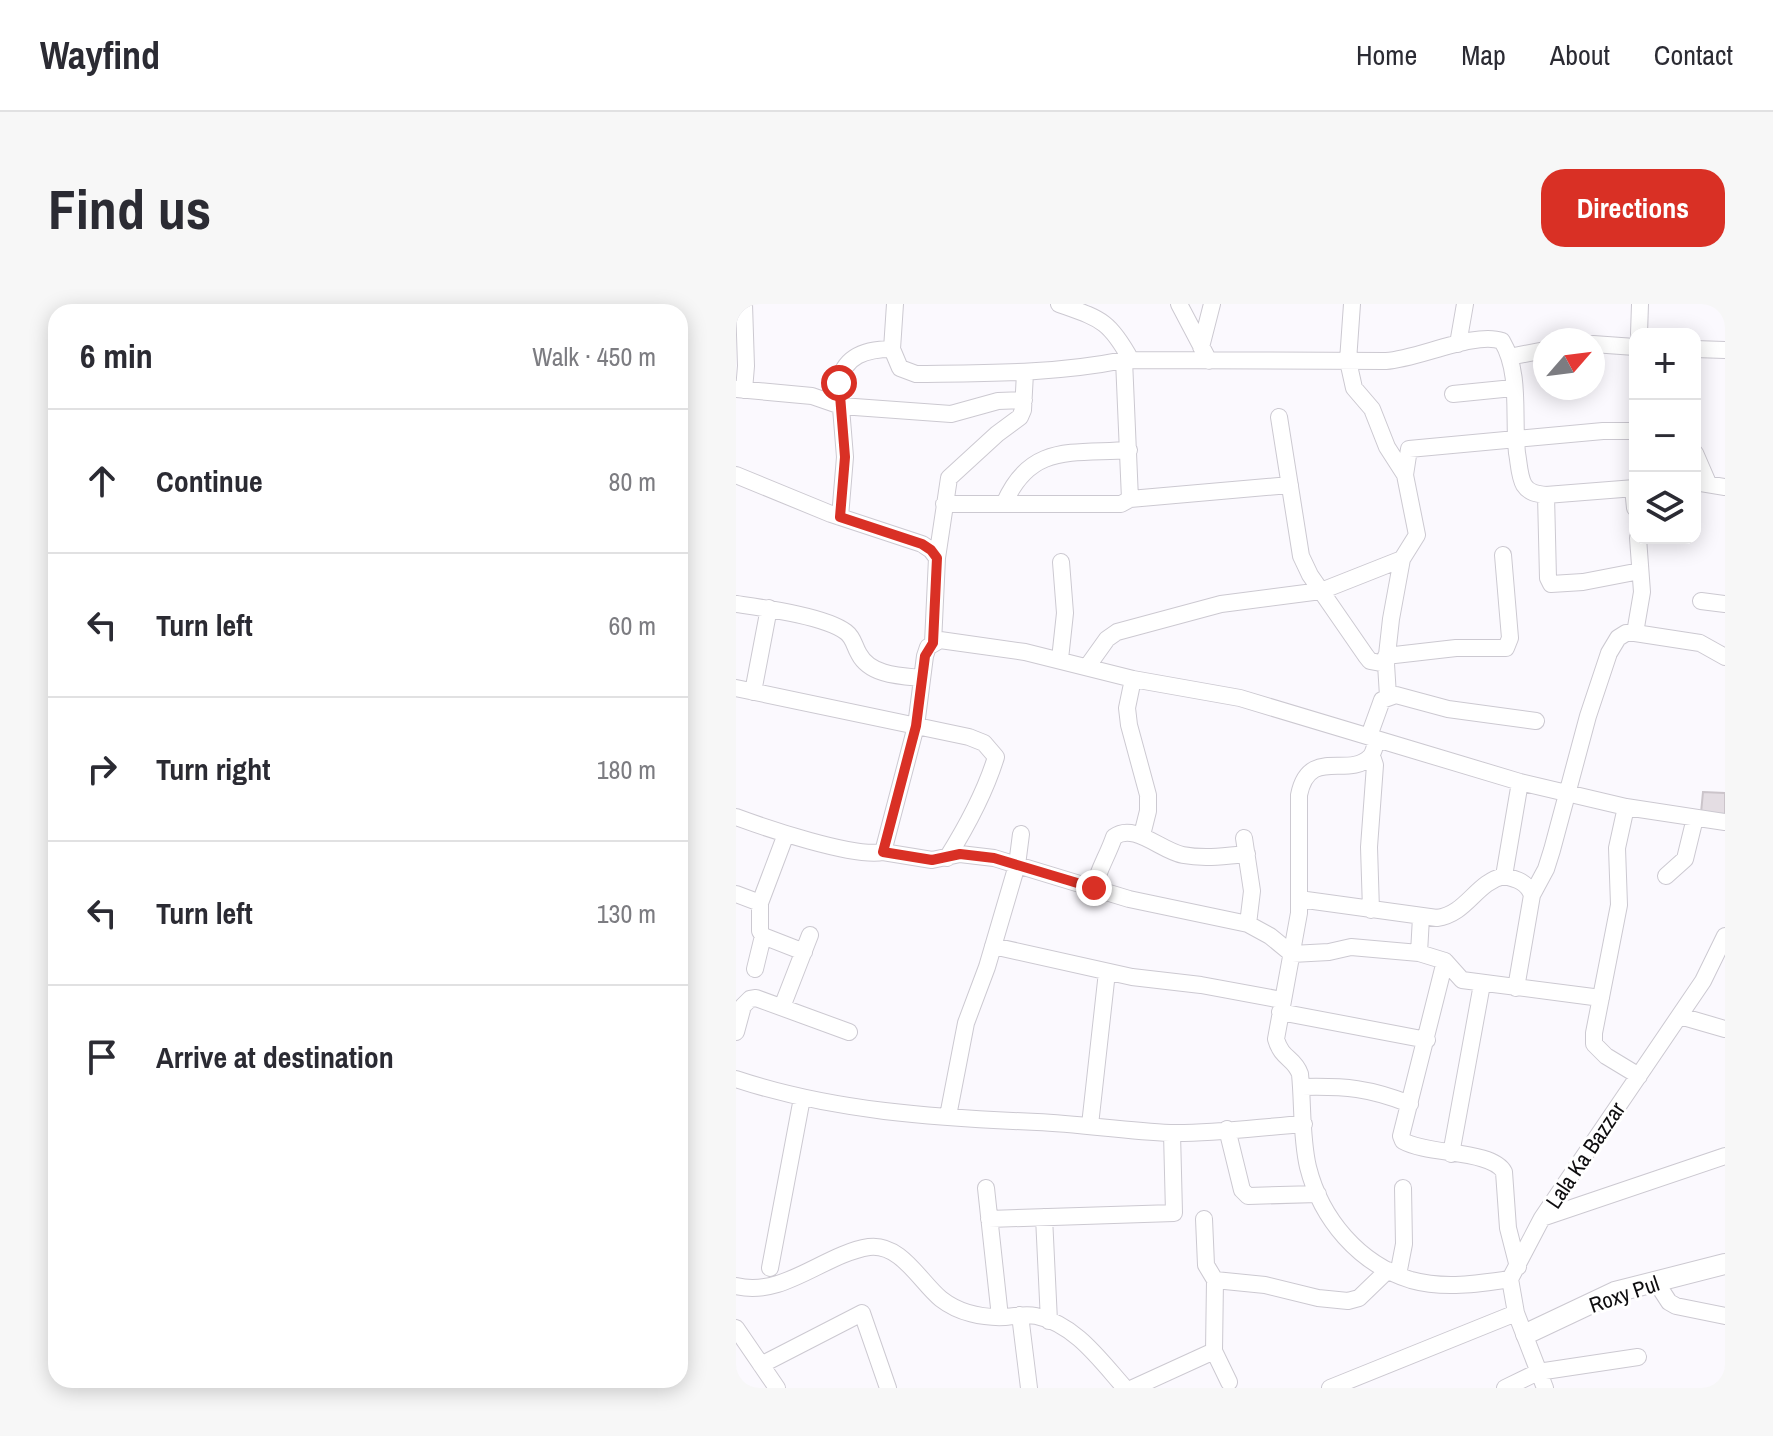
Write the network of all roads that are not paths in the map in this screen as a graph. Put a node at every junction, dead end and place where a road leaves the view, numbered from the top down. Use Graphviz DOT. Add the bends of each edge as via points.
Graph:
graph roads {
  1 [pos="744,304"];
  2 [pos="895,304"];
  3 [pos="1061,304"];
  4 [pos="1179,304"];
  5 [pos="1212,304"];
  6 [pos="1352,304"];
  7 [pos="1465,304"];
  8 [pos="1640,304"];
  9 [pos="1639,328"];
  10 [pos="1458,344"];
  11 [pos="1605,345"];
  12 [pos="1629,347"];
  13 [pos="892,349"];
  14 [pos="1701,349"];
  15 [pos="1725,350"];
  16 [pos="1533,352"];
  17 [pos="1205,354"];
  18 [pos="1509,357"];
  19 [pos="1127,360"];
  20 [pos="1348,361"];
  21 [pos="1025,373"];
  22 [pos="1513,388"];
  23 [pos="740,390"];
  24 [pos="1453,394"];
  25 [pos="1024,400"];
  26 [pos="841,406"];
  27 [pos="1279,417"];
  28 [pos="1629,431"];
  29 [pos="1516,441"];
  30 [pos="1129,450"];
  31 [pos="736,475"];
  32 [pos="1405,475"];
  33 [pos="1290,485"];
  34 [pos="1629,488"];
  35 [pos="1546,495"];
  36 [pos="1130,499"];
  37 [pos="944,504"];
  38 [pos="1004,504"];
  39 [pos="840,517"];
  40 [pos="1638,544"];
  41 [pos="1503,555"];
  42 [pos="937,558"];
  43 [pos="1402,559"];
  44 [pos="1061,562"];
  45 [pos="1640,571"];
  46 [pos="1321,591"];
  47 [pos="1701,601"];
  48 [pos="736,604"];
  49 [pos="1725,604"];
  50 [pos="769,608"];
  51 [pos="1635,633"];
  52 [pos="933,643"];
  53 [pos="1725,657"];
  54 [pos="1060,659"];
  55 [pos="1386,660"];
  56 [pos="1087,667"];
  57 [pos="921,678"];
  58 [pos="1133,679"];
  59 [pos="736,688"];
  60 [pos="753,692"];
  61 [pos="1388,696"];
  62 [pos="1536,721"];
  63 [pos="916,726"];
  64 [pos="1372,744"];
  65 [pos="1520,782"];
  66 [pos="1568,793"];
  67 [pos="1626,807"];
  68 [pos="736,817"];
  69 [pos="1695,818"];
  70 [pos="1725,822"];
  71 [pos="786,834"];
  72 [pos="1021,834"];
  73 [pos="1142,835"];
  74 [pos="883,852"];
  75 [pos="947,858"];
  76 [pos="1017,865"];
  77 [pos="1504,876"];
  78 [pos="1666,876"];
  79 [pos="1094,888"];
  80 [pos="736,894"];
  81 [pos="1532,895"];
  82 [pos="1299,899"];
  83 [pos="760,903"];
  84 [pos="1371,910"];
  85 [pos="1421,917"];
  86 [pos="1248,924"];
  87 [pos="810,935"];
  88 [pos="763,936"];
  89 [pos="1725,936"];
  90 [pos="993,946"];
  91 [pos="804,952"];
  92 [pos="1419,953"];
  93 [pos="1292,954"];
  94 [pos="1445,961"];
  95 [pos="755,969"];
  96 [pos="1107,972"];
  97 [pos="1482,984"];
  98 [pos="1516,988"];
  99 [pos="1601,998"];
  100 [pos="1281,1006"];
  101 [pos="782,1007"];
  102 [pos="1680,1016"];
  103 [pos="1725,1029"];
  104 [pos="736,1032"];
  105 [pos="849,1032"];
  106 [pos="1427,1040"];
  107 [pos="1639,1076"];
  108 [pos="736,1079"];
  109 [pos="1302,1087"];
  110 [pos="802,1098"];
  111 [pos="1410,1104"];
  112 [pos="948,1116"];
  113 [pos="1304,1124"];
  114 [pos="1090,1125"];
  115 [pos="1227,1129"];
  116 [pos="1172,1133"];
  117 [pos="1451,1154"];
  118 [pos="1725,1156"];
  119 [pos="986,1188"];
  120 [pos="1403,1188"];
  121 [pos="1318,1194"];
  122 [pos="1044,1217"];
  123 [pos="1542,1218"];
  124 [pos="989,1219"];
  125 [pos="1204,1219"];
  126 [pos="1725,1264"];
  127 [pos="770,1268"];
  128 [pos="1393,1272"];
  129 [pos="1514,1273"];
  130 [pos="1215,1280"];
  131 [pos="1656,1282"];
  132 [pos="736,1286"];
  133 [pos="1516,1313"];
  134 [pos="1020,1315"];
  135 [pos="1725,1316"];
  136 [pos="1000,1317"];
  137 [pos="1049,1321"];
  138 [pos="736,1328"];
  139 [pos="1526,1334"];
  140 [pos="1214,1351"];
  141 [pos="1638,1357"];
  142 [pos="761,1365"];
  143 [pos="1372,1371"];
  144 [pos="1538,1372"];
  145 [pos="1229,1382"];
  146 [pos="777,1388"];
  147 [pos="888,1388"];
  148 [pos="1029,1388"];
  149 [pos="1125,1388"];
  150 [pos="1133,1388"];
  151 [pos="1330,1388"];
  152 [pos="1370,1388"];
  153 [pos="1505,1388"];
  154 [pos="1545,1388"];
  1 -- 23 [label="street" via="746,366"];
  2 -- 13 [label="street"];
  3 -- 19 [label="street" via="1109,326"];
  4 -- 17 [label="street"];
  5 -- 17 [label="street"];
  6 -- 20 [label="street"];
  7 -- 10 [label="street"];
  8 -- 9 [label="street"];
  10 -- 18 [label="street" via="1494,338 1502,341"];
  10 -- 20 [label="street" via="1406,360"];
  11 -- 12 [label="street"];
  13 -- 21 [label="street" via="907,373"];
  13 -- 26 [label="street" via="869,349 848,363 839,383"];
  14 -- 15 [label="street"];
  16 -- 18 [label="street"];
  17 -- 19 [label="street"];
  17 -- 20 [label="street"];
  18 -- 22 [label="street"];
  19 -- 21 [label="street"];
  19 -- 30 [label="street"];
  20 -- 32 [label="street" via="1354,388 1372,409"];
  21 -- 25 [label="street"];
  22 -- 24 [label="street"];
  22 -- 29 [label="street"];
  23 -- 26 [label="street" via="812,396"];
  25 -- 26 [label="street" via="951,414"];
  25 -- 37 [label="street" via="1017,421 954,471"];
  26 -- 39 [label="street" via="845,457"];
  27 -- 33 [label="street"];
  28 -- 29 [label="street"];
  29 -- 32 [label="street" via="1409,449"];
  29 -- 35 [label="street" via="1524,486"];
  30 -- 36 [label="street"];
  30 -- 38 [label="street" via="1035,462 1013,484"];
  31 -- 39 [label="street"];
  32 -- 43 [label="street" via="1417,535"];
  33 -- 36 [label="street"];
  33 -- 46 [label="street" via="1301,556"];
  34 -- 35 [label="street"];
  35 -- 45 [label="street" via="1551,584"];
  36 -- 38 [label="street" via="1121,504"];
  37 -- 38 [label="street"];
  37 -- 42 [label="street"];
  39 -- 42 [label="street" via="922,544"];
  40 -- 45 [label="street"];
  41 -- 55 [label="street" via="1510,638 1506,648 1456,648"];
  42 -- 52 [label="street"];
  43 -- 46 [label="street"];
  43 -- 55 [label="street"];
  44 -- 54 [label="street" via="1065,613"];
  45 -- 51 [label="street"];
  46 -- 55 [label="street" via="1370,661"];
  46 -- 56 [label="street" via="1221,604 1117,632"];
  47 -- 49 [label="street"];
  48 -- 50 [label="street"];
  50 -- 57 [label="street" via="844,631 872,669"];
  50 -- 60 [label="street"];
  51 -- 53 [label="street" via="1700,643"];
  51 -- 66 [label="street" via="1618,638 1609,653"];
  52 -- 54 [label="street" via="954,641"];
  52 -- 57 [label="street"];
  54 -- 56 [label="street"];
  55 -- 61 [label="street"];
  56 -- 58 [label="street"];
  57 -- 63 [label="street"];
  58 -- 64 [label="street" via="1240,698"];
  58 -- 73 [label="street" via="1129,725 1148,795"];
  59 -- 60 [label="street"];
  60 -- 63 [label="street"];
  61 -- 62 [label="street"];
  61 -- 64 [label="street" via="1379,705"];
  63 -- 74 [label="street"];
  63 -- 75 [label="street" via="969,737 984,743 996,757 974,812"];
  64 -- 65 [label="street"];
  64 -- 82 [label="street" via="1361,762 1316,769 1302,783"];
  64 -- 84 [label="street"];
  65 -- 66 [label="street"];
  65 -- 77 [label="street"];
  66 -- 67 [label="street"];
  66 -- 81 [label="street" via="1546,869"];
  67 -- 69 [label="street"];
  67 -- 99 [label="street" via="1617,848 1619,905"];
  68 -- 71 [label="street"];
  69 -- 70 [label="street"];
  69 -- 78 [label="street" via="1685,859"];
  71 -- 74 [label="street"];
  71 -- 83 [label="street"];
  72 -- 76 [label="street"];
  73 -- 79 [label="street" via="1123,832 1114,837"];
  73 -- 86 [label="street" via="1186,856 1246,846 1252,891"];
  74 -- 75 [label="street"];
  75 -- 76 [label="street" via="976,855"];
  76 -- 79 [label="street"];
  76 -- 90 [label="street"];
  77 -- 81 [label="street" via="1523,882"];
  77 -- 85 [label="street" via="1487,882 1453,914"];
  79 -- 86 [label="street"];
  80 -- 83 [label="street"];
  81 -- 98 [label="street"];
  82 -- 84 [label="street"];
  82 -- 93 [label="street"];
  83 -- 88 [label="street"];
  84 -- 85 [label="street"];
  85 -- 92 [label="street"];
  86 -- 93 [label="street"];
  87 -- 91 [label="street"];
  88 -- 91 [label="street"];
  88 -- 95 [label="street"];
  89 -- 102 [label="street, Lala Ka Bazzar"];
  90 -- 96 [label="street"];
  90 -- 112 [label="street" via="966,1023"];
  91 -- 101 [label="street"];
  92 -- 93 [label="street" via="1351,947"];
  92 -- 94 [label="street"];
  93 -- 100 [label="street"];
  94 -- 97 [label="street" via="1462,980"];
  94 -- 106 [label="street"];
  96 -- 100 [label="street"];
  96 -- 114 [label="street"];
  97 -- 98 [label="street"];
  97 -- 117 [label="street"];
  98 -- 99 [label="street"];
  99 -- 107 [label="street" via="1594,1044"];
  100 -- 106 [label="street"];
  100 -- 109 [label="street" via="1276,1039 1284,1058 1297,1065"];
  101 -- 104 [label="street" via="750,999"];
  101 -- 105 [label="street"];
  102 -- 103 [label="street"];
  102 -- 107 [label="street, Lala Ka Bazzar"];
  106 -- 111 [label="street"];
  107 -- 123 [label="street, Lala Ka Bazzar"];
  108 -- 110 [label="street"];
  109 -- 111 [label="street" via="1377,1091"];
  109 -- 113 [label="street"];
  110 -- 112 [label="street"];
  110 -- 127 [label="street"];
  111 -- 117 [label="street" via="1403,1141"];
  112 -- 114 [label="street"];
  113 -- 115 [label="street"];
  113 -- 121 [label="street" via="1308,1165"];
  114 -- 116 [label="street"];
  115 -- 116 [label="street"];
  115 -- 121 [label="street" via="1248,1196"];
  116 -- 122 [label="street" via="1174,1213"];
  117 -- 129 [label="street" via="1501,1166"];
  118 -- 123 [label="street"];
  119 -- 124 [label="street"];
  120 -- 128 [label="street" via="1404,1244"];
  121 -- 128 [label="street" via="1349,1243"];
  122 -- 124 [label="street"];
  122 -- 137 [label="street"];
  123 -- 129 [label="street, Lala Ka Bazzar"];
  124 -- 136 [label="street"];
  125 -- 130 [label="street" via="1206,1265"];
  126 -- 131 [label="main road, Roxy Pul"];
  128 -- 129 [label="street" via="1414,1281 1464,1285"];
  128 -- 130 [label="street" via="1348,1301"];
  129 -- 133 [label="street"];
  130 -- 140 [label="street"];
  131 -- 135 [label="street" via="1676,1306"];
  131 -- 139 [label="main road, Roxy Pul" via="1615,1292"];
  132 -- 136 [label="street" via="770,1286 843,1255 882,1248 896,1254 956,1309"];
  133 -- 139 [label="street"];
  133 -- 143 [label="street"];
  134 -- 136 [label="street"];
  134 -- 137 [label="street"];
  134 -- 148 [label="street"];
  137 -- 149 [label="street" via="1083,1342"];
  138 -- 142 [label="street"];
  139 -- 144 [label="street"];
  140 -- 145 [label="street"];
  140 -- 150 [label="street"];
  141 -- 144 [label="street"];
  142 -- 146 [label="street"];
  142 -- 147 [label="street" via="862,1313"];
  143 -- 151 [label="street"];
  143 -- 152 [label="street"];
  144 -- 153 [label="street"];
  144 -- 154 [label="street"];
}
